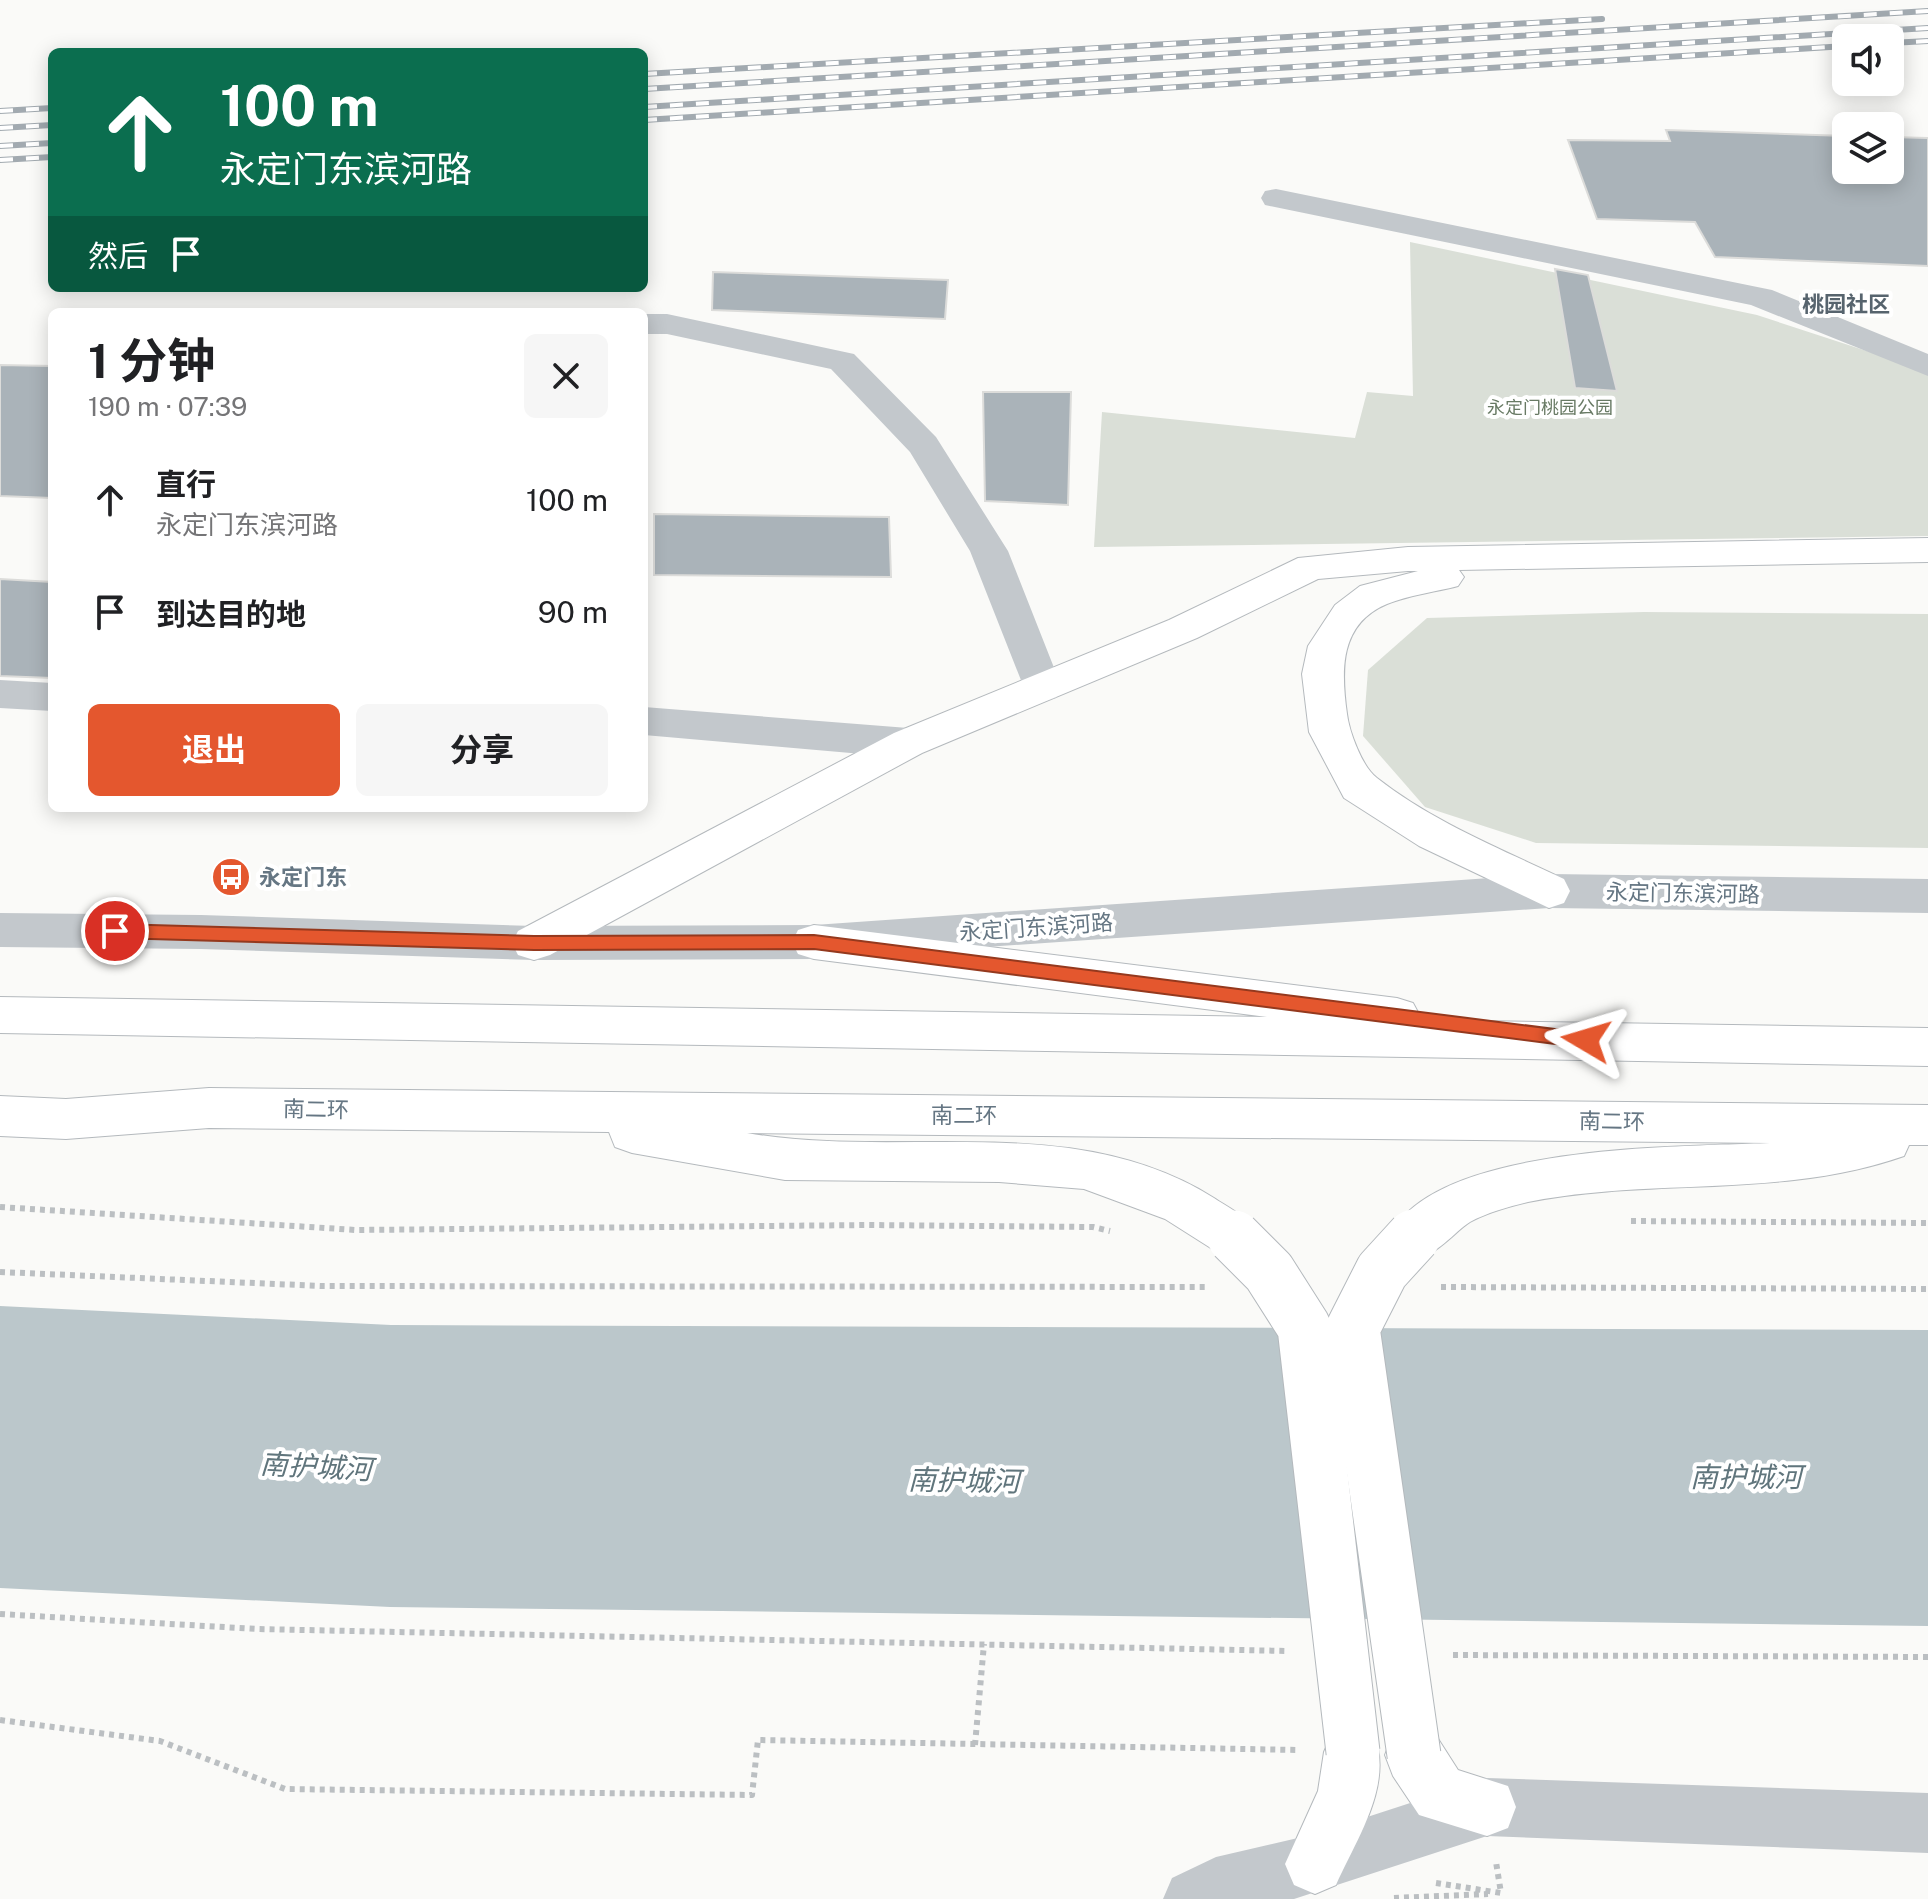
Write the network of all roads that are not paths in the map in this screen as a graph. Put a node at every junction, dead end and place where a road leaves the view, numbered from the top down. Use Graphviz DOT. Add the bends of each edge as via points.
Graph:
graph roads {
  1 [pos="1276,198"];
  2 [pos="648,324"];
  3 [pos="1928,366"];
  4 [pos="1928,550"];
  5 [pos="1928,567"];
  6 [pos="1042,688"];
  7 [pos="0,694"];
  8 [pos="48,697"];
  9 [pos="648,721"];
  10 [pos="908,743"];
  11 [pos="1549,891"];
  12 [pos="1928,896"];
  13 [pos="0,930"];
  14 [pos="814,942"];
  15 [pos="534,943"];
  16 [pos="0,1015"];
  17 [pos="1617,1044"];
  18 [pos="1928,1047"];
  19 [pos="507,1112"];
  20 [pos="0,1116"];
  21 [pos="1928,1125"];
  22 [pos="1928,1133"];
  23 [pos="1487,1807"];
  24 [pos="1928,1823"];
  25 [pos="1315,1864"];
  26 [pos="1193,1899"];
  1 -- 3 [label="street" via="1760,297"];
  2 -- 6 [label="street" via="842,361 924,445 989,551"];
  4 -- 6 [label="highway" via="1562,554 1311,567 1183,629"];
  5 -- 11 [label="highway" via="1466,571 1373,595 1348,614 1327,646 1322,674 1329,732 1359,787 1434,835"];
  6 -- 10 [label="highway"];
  7 -- 8 [label="street"];
  9 -- 10 [label="street"];
  10 -- 15 [label="highway"];
  11 -- 12 [label="street, 永定门东滨河路"];
  11 -- 14 [label="street, 永定门东滨河路"];
  13 -- 15 [label="street, 永定门东滨河路"];
  14 -- 15 [label="street, 永定门东滨河路"];
  14 -- 17 [label="highway"];
  16 -- 17 [label="highway"];
  17 -- 18 [label="highway"];
  19 -- 20 [label="highway, 南二环" via="209,1108 66,1119"];
  19 -- 21 [label="highway, 南二环"];
  19 -- 25 [label="highway, bridge" via="785,1160 999,1162 1084,1169 1182,1204 1234,1237 1269,1272 1304,1327 1353,1752 1347,1795"];
  22 -- 23 [label="highway, bridge" via="1786,1163 1611,1170 1526,1182 1456,1205 1414,1236 1382,1271 1353,1328 1414,1755 1440,1794"];
  23 -- 24 [label="street"];
  23 -- 25 [label="street"];
  25 -- 26 [label="street" via="1216,1887"];
}
